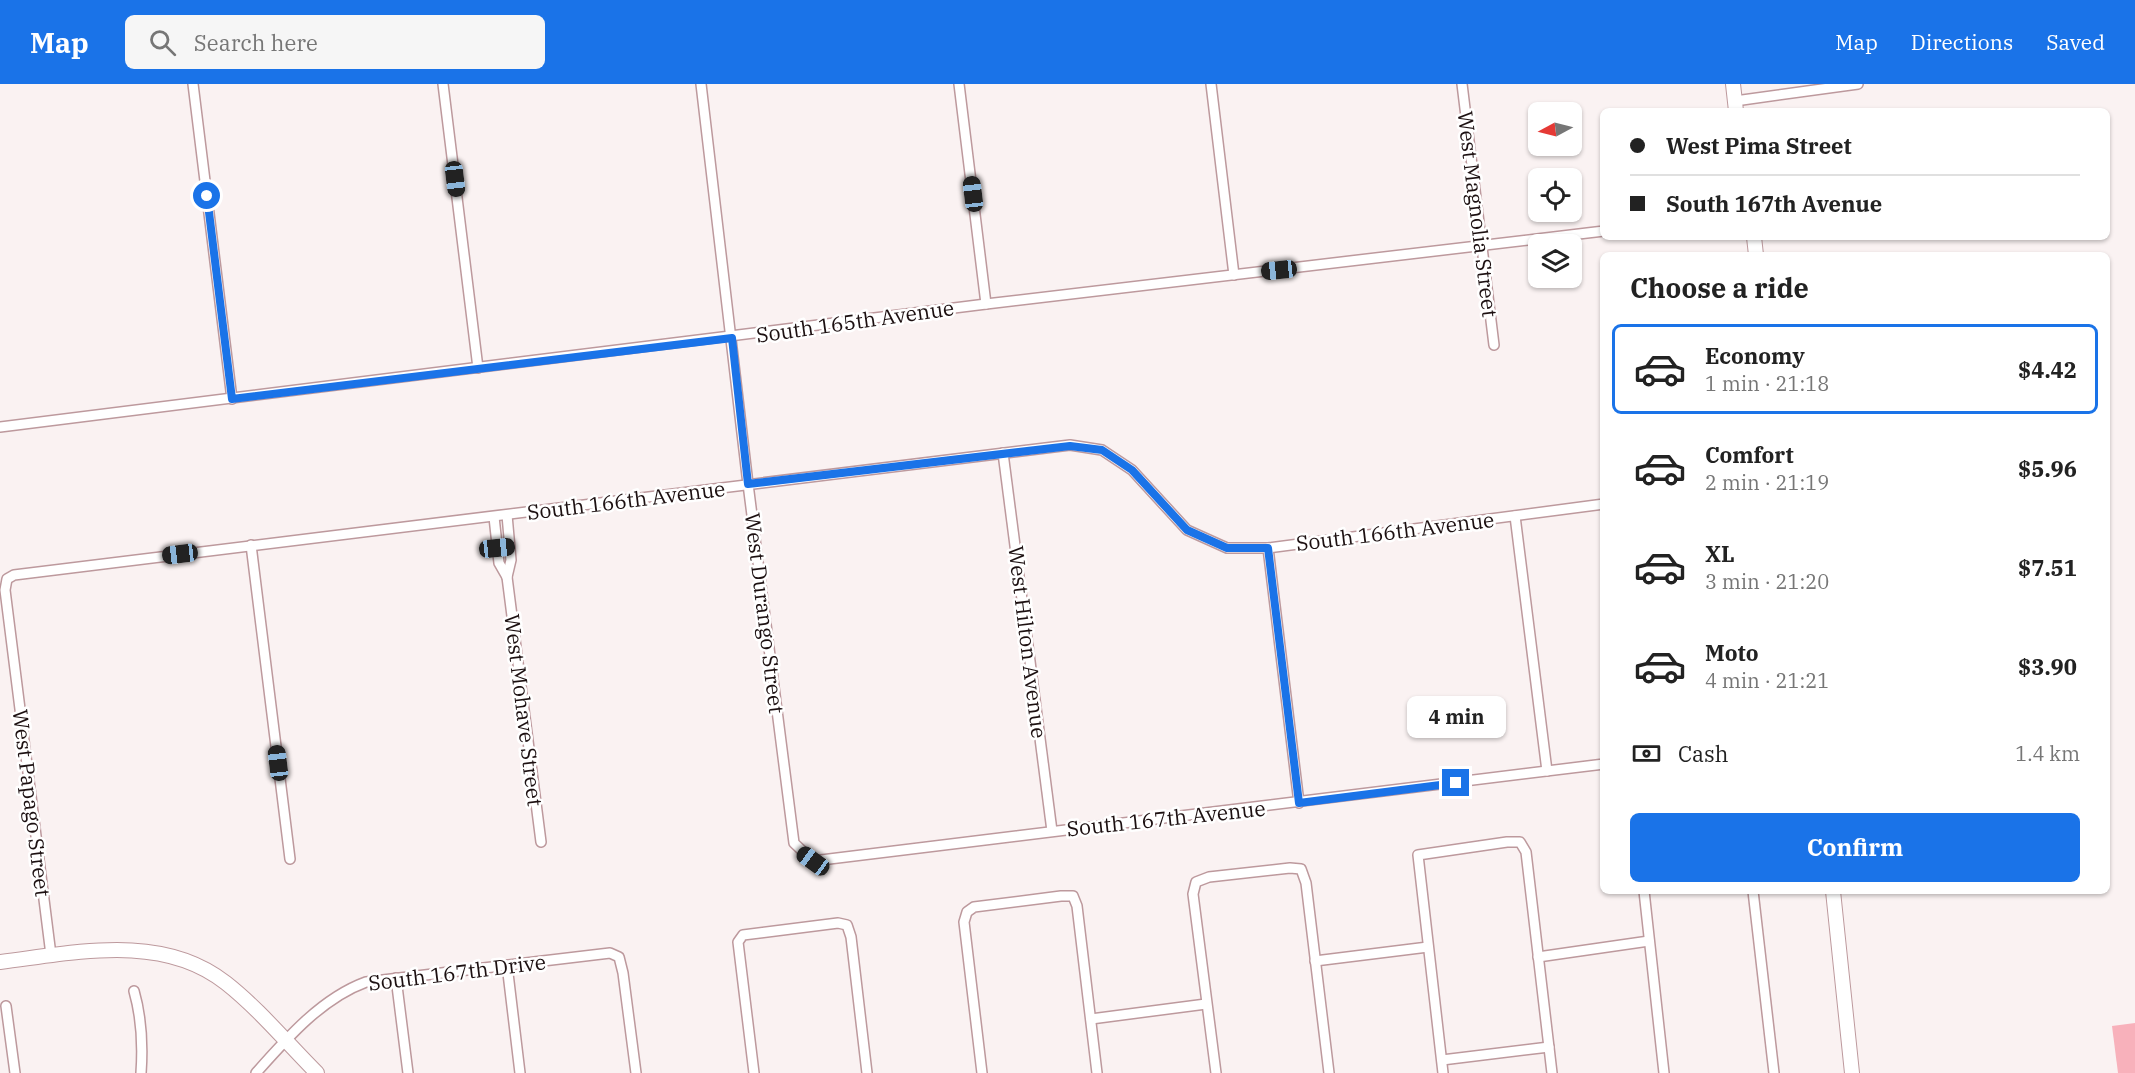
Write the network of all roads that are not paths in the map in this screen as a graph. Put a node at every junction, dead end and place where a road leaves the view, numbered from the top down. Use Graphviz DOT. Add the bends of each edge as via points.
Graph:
graph roads {
  1 [pos="193,84"];
  2 [pos="443,84"];
  3 [pos="701,84"];
  4 [pos="959,84"];
  5 [pos="1211,84"];
  6 [pos="1462,84"];
  7 [pos="1733,84"];
  8 [pos="1858,84"];
  9 [pos="1735,106"];
  10 [pos="1600,232"];
  11 [pos="1482,247"];
  12 [pos="1234,275"];
  13 [pos="986,304"];
  14 [pos="732,338"];
  15 [pos="1494,345"];
  16 [pos="478,368"];
  17 [pos="232,399"];
  18 [pos="0,427"];
  19 [pos="1003,453"];
  20 [pos="748,484"];
  21 [pos="1600,505"];
  22 [pos="507,515"];
  23 [pos="1515,516"];
  24 [pos="494,517"];
  25 [pos="251,545"];
  26 [pos="510,546"];
  27 [pos="497,548"];
  28 [pos="1268,548"];
  29 [pos="507,577"];
  30 [pos="7,579"];
  31 [pos="1600,764"];
  32 [pos="1547,771"];
  33 [pos="1299,803"];
  34 [pos="1052,831"];
  35 [pos="541,842"];
  36 [pos="802,853"];
  37 [pos="290,859"];
  38 [pos="1644,894"];
  39 [pos="1753,894"];
  40 [pos="1833,894"];
  41 [pos="1649,941"];
  42 [pos="1428,947"];
  43 [pos="51,955"];
  44 [pos="1538,957"];
  45 [pos="1316,961"];
  46 [pos="0,962"];
  47 [pos="507,965"];
  48 [pos="396,978"];
  49 [pos="134,991"];
  50 [pos="1206,1004"];
  51 [pos="6,1006"];
  52 [pos="1091,1018"];
  53 [pos="285,1041"];
  54 [pos="1550,1047"];
  55 [pos="1442,1060"];
  56 [pos="15,1073"];
  57 [pos="141,1073"];
  58 [pos="256,1073"];
  59 [pos="317,1073"];
  60 [pos="408,1073"];
  61 [pos="520,1073"];
  62 [pos="636,1073"];
  63 [pos="754,1073"];
  64 [pos="867,1073"];
  65 [pos="981,1073"];
  66 [pos="1097,1073"];
  67 [pos="1216,1073"];
  68 [pos="1329,1073"];
  69 [pos="1443,1073"];
  70 [pos="1552,1073"];
  71 [pos="1664,1073"];
  72 [pos="1774,1073"];
  73 [pos="1852,1073"];
  1 -- 17 [label="street"];
  2 -- 16 [label="street"];
  3 -- 14 [label="street, West Durango Street"];
  4 -- 13 [label="street"];
  5 -- 12 [label="street"];
  6 -- 11 [label="street, West Magnolia Street"];
  7 -- 9 [label="street"];
  8 -- 9 [label="street"];
  10 -- 11 [label="street, South 165th Avenue"];
  11 -- 12 [label="street, South 165th Avenue"];
  11 -- 15 [label="street, West Magnolia Street"];
  12 -- 13 [label="street, South 165th Avenue"];
  13 -- 14 [label="street, South 165th Avenue"];
  14 -- 16 [label="street, South 165th Avenue"];
  14 -- 20 [label="street, West Durango Street"];
  16 -- 17 [label="street, South 165th Avenue"];
  17 -- 18 [label="street, South 165th Avenue"];
  19 -- 20 [label="street, South 166th Avenue"];
  19 -- 28 [label="street, South 166th Avenue" via="1070,446 1102,450 1132,470 1187,530 1227,548"];
  19 -- 34 [label="street, West Hilton Avenue"];
  20 -- 22 [label="street, South 166th Avenue"];
  20 -- 36 [label="street, West Durango Street" via="794,843"];
  21 -- 23 [label="street, South 166th Avenue"];
  22 -- 24 [label="street, South 166th Avenue"];
  22 -- 26 [label="street, West Mohave Street"];
  23 -- 28 [label="street, South 166th Avenue"];
  23 -- 32 [label="street"];
  24 -- 25 [label="street, South 166th Avenue"];
  24 -- 27 [label="street, West Mohave Street"];
  25 -- 30 [label="street, South 166th Avenue"];
  25 -- 37 [label="street"];
  26 -- 27 [label="street"];
  26 -- 29 [label="street, West Mohave Street"];
  27 -- 29 [label="street, West Mohave Street" via="499,564"];
  28 -- 33 [label="street"];
  29 -- 35 [label="street, West Mohave Street"];
  30 -- 43 [label="street, West Papago Street" via="5,590"];
  31 -- 32 [label="street, South 167th Avenue"];
  32 -- 33 [label="street, South 167th Avenue"];
  33 -- 34 [label="street, South 167th Avenue"];
  34 -- 36 [label="street, South 167th Avenue" via="813,861"];
  38 -- 41 [label="street"];
  39 -- 72 [label="street"];
  40 -- 73 [label="street"];
  41 -- 44 [label="street"];
  41 -- 71 [label="street"];
  42 -- 44 [label="street" via="1419,855 1520,842 1526,852"];
  42 -- 45 [label="street"];
  42 -- 55 [label="street"];
  43 -- 46 [label="street"];
  43 -- 53 [label="street" via="124,950 167,955 192,963 226,982"];
  44 -- 54 [label="street"];
  45 -- 50 [label="street" via="1301,869 1209,877 1196,882 1193,894"];
  45 -- 68 [label="street"];
  47 -- 48 [label="street, South 167th Drive"];
  47 -- 61 [label="street"];
  47 -- 62 [label="street, South 167th Drive" via="610,952 619,957"];
  48 -- 53 [label="street, South 167th Drive" via="342,990"];
  48 -- 60 [label="street"];
  49 -- 57 [label="street" via="143,1045"];
  50 -- 52 [label="street"];
  50 -- 67 [label="street"];
  51 -- 56 [label="street"];
  52 -- 65 [label="street" via="1073,896 974,907 967,912 964,922"];
  52 -- 66 [label="street"];
  53 -- 58 [label="street, South 167th Drive"];
  53 -- 59 [label="street"];
  54 -- 55 [label="street"];
  54 -- 70 [label="street"];
  55 -- 69 [label="street"];
  63 -- 64 [label="street" via="738,942 743,935 838,923 847,925 851,937"];
}
